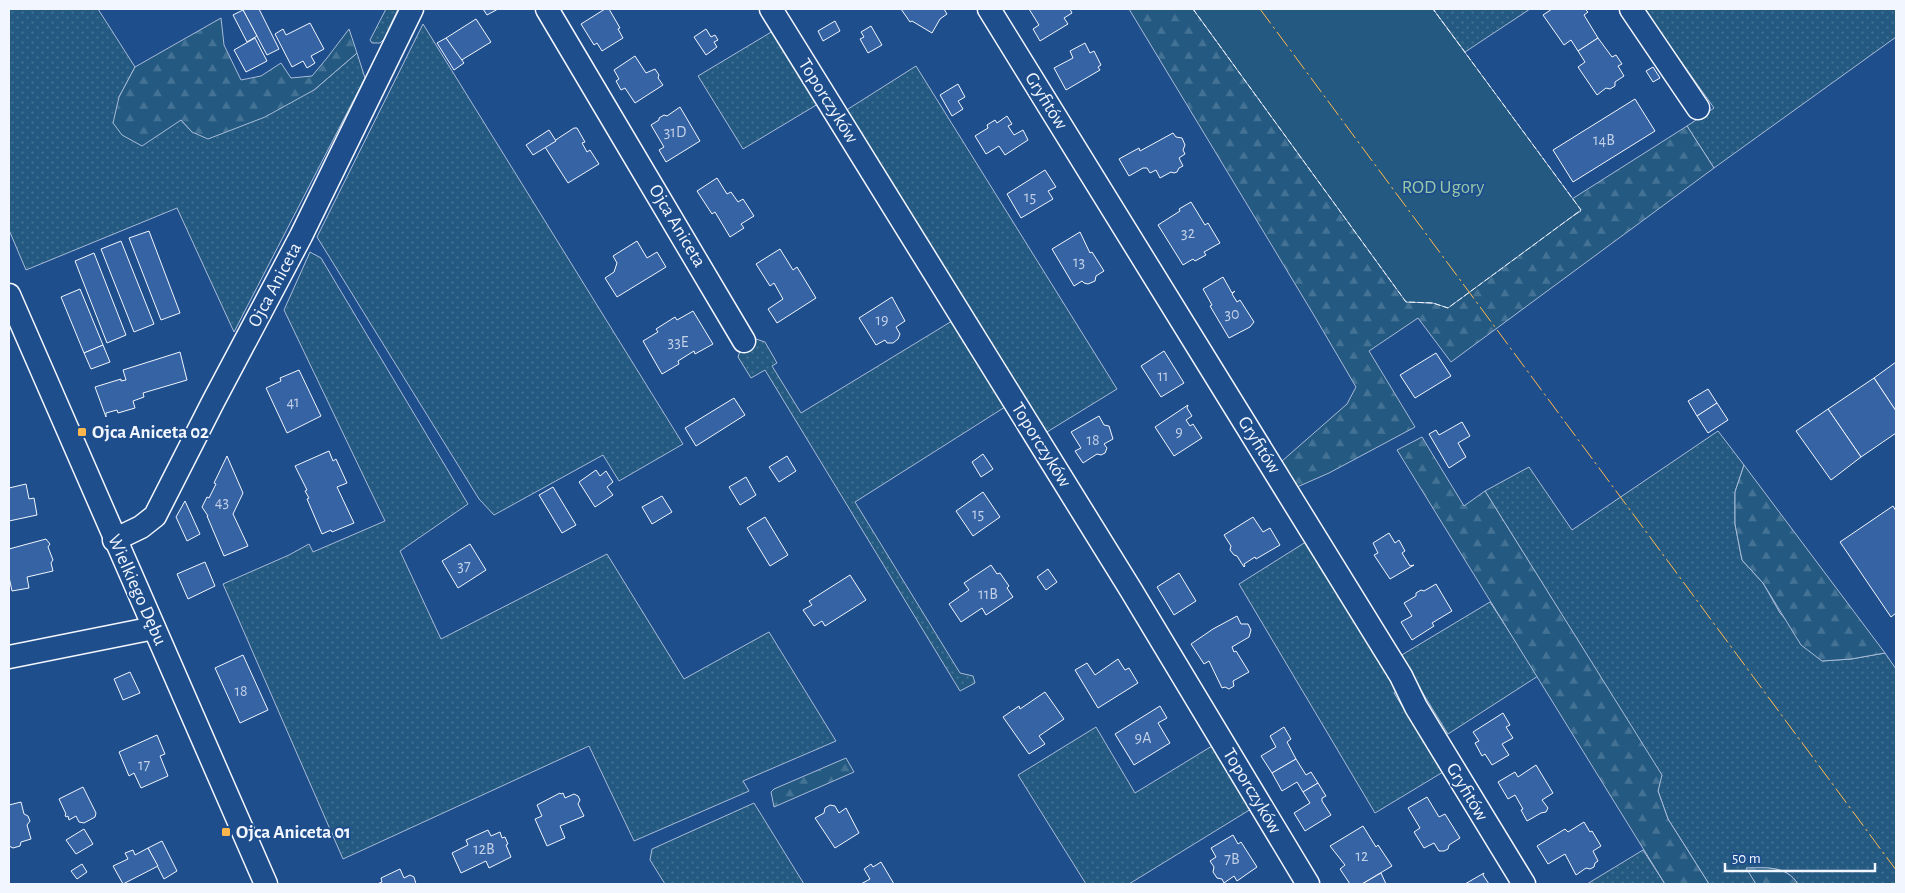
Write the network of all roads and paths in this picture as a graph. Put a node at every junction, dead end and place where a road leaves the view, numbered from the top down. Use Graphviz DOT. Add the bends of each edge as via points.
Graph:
graph roads {
  1 [pos="412,9"];
  2 [pos="547,9"];
  3 [pos="771,9"];
  4 [pos="988,9"];
  5 [pos="1631,9"];
  6 [pos="1698,108"];
  7 [pos="9,295"];
  8 [pos="744,341"];
  9 [pos="114,540"];
  10 [pos="154,628"];
  11 [pos="9,658"];
  12 [pos="266,884"];
  13 [pos="1308,884"];
  14 [pos="1524,884"];
  1 -- 9 [label="street, Ojca Aniceta" via="301,236 155,516"];
  2 -- 8 [label="street, Ojca Aniceta"];
  3 -- 13 [label="street, Toporczyków" via="1126,582"];
  4 -- 14 [label="street, Gryfitów" via="1396,668 1416,707"];
  5 -- 6 [label="street"];
  7 -- 9 [label="street, Wielkiego Dębu"];
  9 -- 10 [label="street, Wielkiego Dębu"];
  10 -- 11 [label="street"];
  10 -- 12 [label="street, Wielkiego Dębu"];
}
